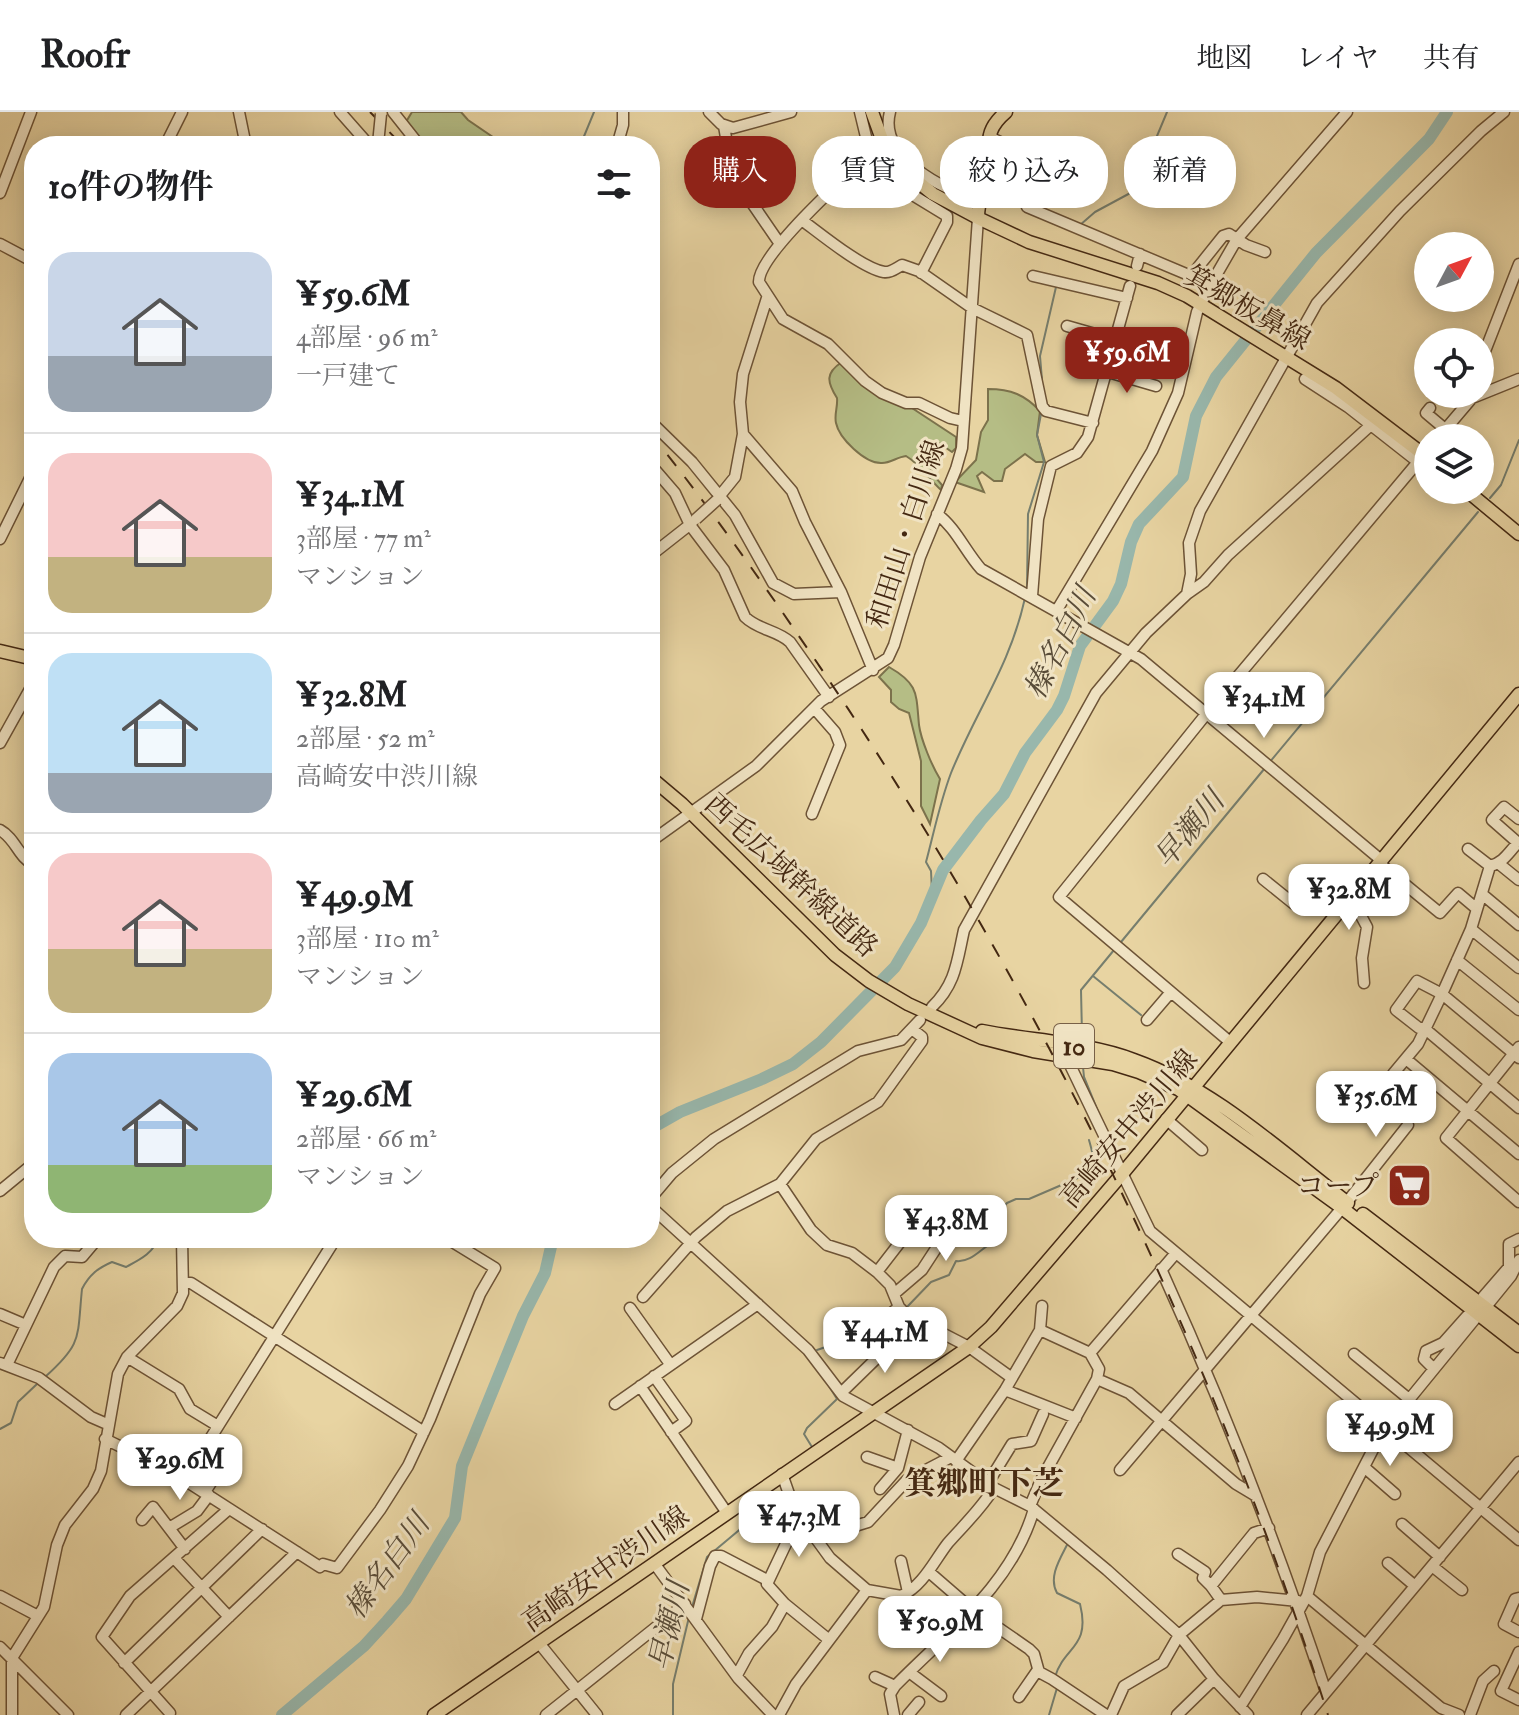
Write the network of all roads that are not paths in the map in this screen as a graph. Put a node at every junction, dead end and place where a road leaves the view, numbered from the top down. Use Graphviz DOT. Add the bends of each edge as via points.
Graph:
graph roads {
  1 [pos="31,112"];
  2 [pos="182,112"];
  3 [pos="239,112"];
  4 [pos="340,112"];
  5 [pos="393,112"];
  6 [pos="623,112"];
  7 [pos="709,112"];
  8 [pos="791,112"];
  9 [pos="860,112"];
  10 [pos="872,112"];
  11 [pos="890,112"];
  12 [pos="1006,112"];
  13 [pos="1347,112"];
  14 [pos="1504,112"];
  15 [pos="380,113"];
  16 [pos="724,126"];
  17 [pos="170,136"];
  18 [pos="244,136"];
  19 [pos="365,136"];
  20 [pos="376,136"];
  21 [pos="412,136"];
  22 [pos="620,136"];
  23 [pos="866,136"];
  24 [pos="881,136"];
  25 [pos="989,136"];
  26 [pos="940,185"];
  27 [pos="924,187"];
  28 [pos="0,193"];
  29 [pos="924,201"];
  30 [pos="815,208"];
  31 [pos="978,208"];
  32 [pos="1029,208"];
  33 [pos="978,218"];
  34 [pos="803,221"];
  35 [pos="1237,239"];
  36 [pos="0,244"];
  37 [pos="780,244"];
  38 [pos="1265,252"];
  39 [pos="1140,254"];
  40 [pos="24,257"];
  41 [pos="1519,264"];
  42 [pos="1137,266"];
  43 [pos="921,273"];
  44 [pos="1033,276"];
  45 [pos="1130,286"];
  46 [pos="767,298"];
  47 [pos="1127,298"];
  48 [pos="1200,303"];
  49 [pos="972,308"];
  50 [pos="1067,326"];
  51 [pos="1494,328"];
  52 [pos="1116,340"];
  53 [pos="1286,356"];
  54 [pos="1108,372"];
  55 [pos="1305,379"];
  56 [pos="1519,379"];
  57 [pos="1156,386"];
  58 [pos="1494,388"];
  59 [pos="1430,408"];
  60 [pos="1463,408"];
  61 [pos="963,421"];
  62 [pos="1093,423"];
  63 [pos="1372,424"];
  64 [pos="1434,424"];
  65 [pos="1450,424"];
  66 [pos="660,431"];
  67 [pos="743,434"];
  68 [pos="1414,448"];
  69 [pos="1414,450"];
  70 [pos="1414,468"];
  71 [pos="660,476"];
  72 [pos="24,490"];
  73 [pos="719,498"];
  74 [pos="1483,504"];
  75 [pos="937,514"];
  76 [pos="693,522"];
  77 [pos="1519,534"];
  78 [pos="0,539"];
  79 [pos="660,548"];
  80 [pos="841,592"];
  81 [pos="1028,594"];
  82 [pos="1187,594"];
  83 [pos="1059,612"];
  84 [pos="0,651"];
  85 [pos="1128,652"];
  86 [pos="24,657"];
  87 [pos="873,670"];
  88 [pos="1519,694"];
  89 [pos="829,697"];
  90 [pos="24,700"];
  91 [pos="814,708"];
  92 [pos="1207,713"];
  93 [pos="0,743"];
  94 [pos="660,786"];
  95 [pos="690,812"];
  96 [pos="812,814"];
  97 [pos="1519,819"];
  98 [pos="0,830"];
  99 [pos="660,834"];
  100 [pos="1518,842"];
  101 [pos="1468,849"];
  102 [pos="24,858"];
  103 [pos="1380,861"];
  104 [pos="1494,864"];
  105 [pos="1263,879"];
  106 [pos="1519,880"];
  107 [pos="1361,884"];
  108 [pos="1482,894"];
  109 [pos="1294,904"];
  110 [pos="1477,909"];
  111 [pos="1519,925"];
  112 [pos="1471,929"];
  113 [pos="1457,960"];
  114 [pos="1519,968"];
  115 [pos="1364,983"];
  116 [pos="1171,992"];
  117 [pos="1442,994"];
  118 [pos="932,1007"];
  119 [pos="1519,1010"];
  120 [pos="1147,1020"];
  121 [pos="949,1023"];
  122 [pos="1424,1028"];
  123 [pos="1230,1042"];
  124 [pos="1517,1053"];
  125 [pos="1075,1056"];
  126 [pos="1406,1059"];
  127 [pos="1393,1074"];
  128 [pos="1489,1083"];
  129 [pos="1190,1090"];
  130 [pos="1519,1108"];
  131 [pos="1467,1111"];
  132 [pos="1166,1119"];
  133 [pos="1408,1125"];
  134 [pos="1202,1150"];
  135 [pos="1519,1154"];
  136 [pos="24,1171"];
  137 [pos="1122,1174"];
  138 [pos="780,1184"];
  139 [pos="660,1187"];
  140 [pos="0,1191"];
  141 [pos="1519,1202"];
  142 [pos="1345,1205"];
  143 [pos="979,1209"];
  144 [pos="660,1215"];
  145 [pos="1519,1239"];
  146 [pos="901,1241"];
  147 [pos="691,1243"];
  148 [pos="90,1248"];
  149 [pos="182,1248"];
  150 [pos="330,1248"];
  151 [pos="462,1248"];
  152 [pos="1176,1253"];
  153 [pos="1518,1263"];
  154 [pos="1161,1269"];
  155 [pos="877,1272"];
  156 [pos="184,1283"];
  157 [pos="894,1294"];
  158 [pos="643,1297"];
  159 [pos="758,1304"];
  160 [pos="1042,1306"];
  161 [pos="630,1308"];
  162 [pos="1478,1309"];
  163 [pos="902,1310"];
  164 [pos="0,1314"];
  165 [pos="1250,1315"];
  166 [pos="26,1325"];
  167 [pos="1040,1330"];
  168 [pos="1519,1333"];
  169 [pos="275,1337"];
  170 [pos="1519,1346"];
  171 [pos="969,1347"];
  172 [pos="1090,1353"];
  173 [pos="1354,1354"];
  174 [pos="127,1357"];
  175 [pos="4,1364"];
  176 [pos="670,1364"];
  177 [pos="1206,1367"];
  178 [pos="654,1376"];
  179 [pos="1012,1378"];
  180 [pos="1097,1379"];
  181 [pos="640,1386"];
  182 [pos="1005,1390"];
  183 [pos="841,1393"];
  184 [pos="1409,1399"];
  185 [pos="615,1404"];
  186 [pos="874,1412"];
  187 [pos="1043,1414"];
  188 [pos="1076,1418"];
  189 [pos="1162,1421"];
  190 [pos="107,1424"];
  191 [pos="218,1426"];
  192 [pos="1385,1428"];
  193 [pos="908,1430"];
  194 [pos="424,1432"];
  195 [pos="671,1432"];
  196 [pos="105,1439"];
  197 [pos="867,1457"];
  198 [pos="954,1459"];
  199 [pos="1519,1462"];
  200 [pos="1364,1467"];
  201 [pos="898,1468"];
  202 [pos="1120,1470"];
  203 [pos="782,1474"];
  204 [pos="991,1485"];
  205 [pos="880,1489"];
  206 [pos="207,1494"];
  207 [pos="1395,1494"];
  208 [pos="1256,1496"];
  209 [pos="1032,1508"];
  210 [pos="1480,1508"];
  211 [pos="229,1509"];
  212 [pos="727,1513"];
  213 [pos="822,1514"];
  214 [pos="792,1519"];
  215 [pos="142,1520"];
  216 [pos="1402,1524"];
  217 [pos="169,1528"];
  218 [pos="1269,1528"];
  219 [pos="262,1529"];
  220 [pos="791,1535"];
  221 [pos="816,1538"];
  222 [pos="1519,1540"];
  223 [pos="185,1549"];
  224 [pos="297,1552"];
  225 [pos="1178,1554"];
  226 [pos="1440,1557"];
  227 [pos="174,1558"];
  228 [pos="901,1561"];
  229 [pos="654,1563"];
  230 [pos="1388,1563"];
  231 [pos="1432,1566"];
  232 [pos="929,1572"];
  233 [pos="767,1580"];
  234 [pos="1211,1586"];
  235 [pos="1415,1586"];
  236 [pos="202,1588"];
  237 [pos="867,1590"];
  238 [pos="1462,1590"];
  239 [pos="908,1592"];
  240 [pos="0,1596"];
  241 [pos="1519,1598"];
  242 [pos="1221,1600"];
  243 [pos="1301,1602"];
  244 [pos="785,1604"];
  245 [pos="974,1611"];
  246 [pos="690,1612"];
  247 [pos="38,1616"];
  248 [pos="229,1617"];
  249 [pos="1519,1632"];
  250 [pos="1179,1635"];
  251 [pos="828,1639"];
  252 [pos="539,1643"];
  253 [pos="1367,1646"];
  254 [pos="0,1647"];
  255 [pos="1519,1652"];
  256 [pos="12,1658"];
  257 [pos="124,1663"];
  258 [pos="1037,1671"];
  259 [pos="1494,1671"];
  260 [pos="909,1672"];
  261 [pos="737,1675"];
  262 [pos="875,1677"];
  263 [pos="1214,1679"];
  264 [pos="895,1686"];
  265 [pos="577,1690"];
  266 [pos="151,1692"];
  267 [pos="1326,1692"];
  268 [pos="941,1696"];
  269 [pos="1019,1697"];
  270 [pos="1519,1700"];
  271 [pos="919,1702"];
  272 [pos="1244,1711"];
  273 [pos="1444,1712"];
  274 [pos="170,1713"];
  275 [pos="12,1715"];
  276 [pos="68,1715"];
  277 [pos="126,1715"];
  278 [pos="434,1715"];
  279 [pos="546,1715"];
  280 [pos="597,1715"];
  281 [pos="776,1715"];
  282 [pos="894,1715"];
  283 [pos="908,1715"];
  284 [pos="1108,1715"];
  285 [pos="1177,1715"];
  286 [pos="1307,1715"];
  287 [pos="1459,1715"];
  288 [pos="1470,1715"];
  1 -- 28 [label="street"];
  2 -- 17 [label="street"];
  3 -- 18 [label="street"];
  4 -- 19 [label="street"];
  5 -- 21 [label="street"];
  6 -- 22 [label="street"];
  7 -- 16 [label="street"];
  8 -- 16 [label="street"];
  9 -- 23 [label="street"];
  10 -- 24 [label="main road, 箕郷板鼻線"];
  11 -- 26 [label="street" via="892,138 913,166"];
  12 -- 25 [label="main road"];
  13 -- 35 [label="street"];
  14 -- 53 [label="street" via="1329,288"];
  15 -- 20 [label="street, bridge"];
  16 -- 37 [label="street" via="739,180"];
  27 -- 33 [label="main road, 箕郷板鼻線"];
  29 -- 43 [label="street" via="945,213 947,222"];
  30 -- 34 [label="street"];
  31 -- 33 [label="main road"];
  32 -- 39 [label="street"];
  33 -- 48 [label="main road, 箕郷板鼻線" via="1047,249 1158,283"];
  33 -- 49 [label="street, 和田山・白川線"];
  34 -- 37 [label="street"];
  34 -- 43 [label="street" via="882,271 902,265"];
  35 -- 38 [label="street"];
  35 -- 39 [label="street" via="1223,236 1191,276"];
  35 -- 48 [label="street"];
  36 -- 40 [label="street"];
  37 -- 46 [label="street" via="759,275"];
  39 -- 42 [label="street"];
  41 -- 51 [label="street"];
  43 -- 49 [label="street"];
  44 -- 47 [label="street"];
  45 -- 47 [label="street"];
  46 -- 61 [label="street" via="783,319 828,344 882,393"];
  46 -- 67 [label="street" via="743,374"];
  47 -- 52 [label="street"];
  48 -- 53 [label="main road, 箕郷板鼻線"];
  48 -- 83 [label="street" via="1178,393 1152,451"];
  49 -- 61 [label="street, 和田山・白川線"];
  49 -- 62 [label="street" via="1030,338 1046,411"];
  50 -- 52 [label="street"];
  52 -- 54 [label="street"];
  53 -- 68 [label="main road, 箕郷板鼻線"];
  53 -- 82 [label="street" via="1200,511 1189,543"];
  54 -- 57 [label="street"];
  54 -- 62 [label="street"];
  55 -- 63 [label="street"];
  56 -- 58 [label="street"];
  59 -- 64 [label="street" via="1426,413"];
  60 -- 65 [label="street"];
  61 -- 75 [label="street, 和田山・白川線" via="959,460"];
  62 -- 81 [label="street" via="1081,449 1051,466"];
  63 -- 69 [label="street"];
  63 -- 82 [label="street"];
  66 -- 73 [label="street"];
  67 -- 73 [label="street" via="735,477"];
  67 -- 80 [label="street" via="792,491"];
  70 -- 92 [label="street"];
  71 -- 76 [label="street"];
  72 -- 78 [label="street"];
  73 -- 76 [label="street, bridge"];
  73 -- 80 [label="street" via="735,515 773,583 794,594"];
  74 -- 77 [label="main road"];
  75 -- 81 [label="street" via="981,569"];
  75 -- 87 [label="street, 和田山・白川線" via="892,651"];
  76 -- 79 [label="street"];
  76 -- 89 [label="street" via="724,570 745,617 790,642"];
  80 -- 87 [label="street"];
  81 -- 83 [label="street"];
  82 -- 85 [label="street"];
  83 -- 85 [label="street"];
  84 -- 86 [label="main road"];
  85 -- 92 [label="street"];
  85 -- 118 [label="street" via="1096,693 1051,772 964,930 960,959"];
  87 -- 89 [label="street, 和田山・白川線"];
  88 -- 103 [label="main road, 高崎安中渋川線"];
  89 -- 91 [label="street, 和田山・白川線"];
  90 -- 93 [label="street"];
  91 -- 95 [label="street, 和田山・白川線" via="756,766"];
  91 -- 96 [label="street" via="840,745"];
  92 -- 103 [label="street"];
  92 -- 116 [label="street" via="1059,897"];
  94 -- 95 [label="main road, 西毛広域幹線道路 / 10"];
  95 -- 99 [label="street, 和田山・白川線"];
  95 -- 121 [label="main road, 西毛広域幹線道路 / 10" via="849,966"];
  97 -- 100 [label="street" via="1504,807 1492,820"];
  98 -- 102 [label="street"];
  100 -- 104 [label="street"];
  101 -- 104 [label="street"];
  103 -- 107 [label="main road, 高崎安中渋川線"];
  103 -- 110 [label="street" via="1440,913 1458,893"];
  104 -- 106 [label="street"];
  104 -- 108 [label="street"];
  105 -- 109 [label="street"];
  107 -- 115 [label="street" via="1359,912 1367,927"];
  107 -- 123 [label="main road, 高崎安中渋川線"];
  108 -- 110 [label="street"];
  108 -- 111 [label="street"];
  110 -- 112 [label="street"];
  112 -- 113 [label="street"];
  112 -- 114 [label="street"];
  113 -- 117 [label="street"];
  113 -- 119 [label="street"];
  116 -- 120 [label="street"];
  116 -- 123 [label="street"];
  117 -- 122 [label="street"];
  117 -- 122 [label="street" via="1417,981 1396,1010"];
  117 -- 124 [label="street"];
  121 -- 125 [label="main road, 西毛広域幹線道路 / 10" via="997,1043"];
  121 -- 129 [label="main road, 西毛広域幹線道路 / 10" via="1102,1050 1132,1059"];
  122 -- 126 [label="street"];
  122 -- 128 [label="street"];
  123 -- 129 [label="main road, 高崎安中渋川線"];
  124 -- 128 [label="street"];
  125 -- 129 [label="main road, 西毛広域幹線道路 / 10"];
  125 -- 137 [label="street" via="1071,1067"];
  126 -- 127 [label="street"];
  126 -- 131 [label="street"];
  128 -- 130 [label="street"];
  128 -- 131 [label="street"];
  129 -- 132 [label="main road, 高崎安中渋川線"];
  129 -- 142 [label="main road, 西毛広域幹線道路 / 10"];
  131 -- 135 [label="street"];
  131 -- 141 [label="street" via="1447,1141"];
  132 -- 134 [label="street"];
  132 -- 137 [label="main road, 高崎安中渋川線"];
  133 -- 142 [label="street"];
  136 -- 140 [label="street"];
  137 -- 152 [label="street" via="1145,1226"];
  137 -- 171 [label="main road, 高崎安中渋川線"];
  138 -- 139 [label="street" via="816,1139 878,1102 922,1041 916,1024 901,1040 858,1051 714,1139"];
  138 -- 147 [label="street" via="727,1211"];
  138 -- 155 [label="street" via="821,1240 852,1253"];
  142 -- 162 [label="main road, 西毛広域幹線道路 / 10"];
  142 -- 165 [label="street"];
  143 -- 157 [label="street"];
  144 -- 147 [label="street"];
  145 -- 162 [label="street" via="1509,1244 1509,1267"];
  146 -- 155 [label="street"];
  147 -- 158 [label="street"];
  147 -- 159 [label="street"];
  148 -- 166 [label="street" via="82,1257 60,1260"];
  149 -- 156 [label="street"];
  150 -- 169 [label="street"];
  151 -- 194 [label="street" via="495,1268"];
  152 -- 154 [label="street"];
  152 -- 165 [label="street"];
  153 -- 162 [label="street"];
  154 -- 172 [label="street"];
  154 -- 177 [label="street"];
  155 -- 157 [label="street"];
  156 -- 169 [label="street"];
  156 -- 174 [label="street" via="177,1306"];
  157 -- 163 [label="street"];
  159 -- 176 [label="street"];
  159 -- 183 [label="street" via="808,1350"];
  160 -- 167 [label="street"];
  161 -- 176 [label="street"];
  162 -- 168 [label="main road, 西毛広域幹線道路 / 10"];
  162 -- 170 [label="main road, 西毛広域幹線道路 / 10"];
  162 -- 184 [label="street"];
  163 -- 171 [label="street" via="916,1325"];
  163 -- 183 [label="street" via="864,1335 881,1354"];
  164 -- 166 [label="street"];
  165 -- 177 [label="street"];
  165 -- 192 [label="street"];
  166 -- 175 [label="street"];
  167 -- 172 [label="street"];
  167 -- 179 [label="street"];
  169 -- 191 [label="street"];
  169 -- 194 [label="street"];
  171 -- 179 [label="street"];
  171 -- 186 [label="main road, 高崎安中渋川線"];
  172 -- 180 [label="street" via="1099,1369"];
  173 -- 184 [label="street"];
  174 -- 190 [label="street"];
  174 -- 191 [label="street" via="179,1389 190,1409"];
  175 -- 190 [label="street" via="39,1378"];
  176 -- 178 [label="street"];
  177 -- 189 [label="street"];
  177 -- 208 [label="street"];
  178 -- 181 [label="street"];
  178 -- 195 [label="street" via="686,1421"];
  179 -- 182 [label="street"];
  180 -- 188 [label="street"];
  180 -- 189 [label="street" via="1129,1393"];
  181 -- 185 [label="street"];
  181 -- 195 [label="street"];
  182 -- 188 [label="street"];
  182 -- 198 [label="street"];
  183 -- 186 [label="street"];
  184 -- 192 [label="street"];
  186 -- 193 [label="street"];
  186 -- 203 [label="main road, 高崎安中渋川線"];
  187 -- 204 [label="street" via="1031,1441 1012,1444"];
  188 -- 209 [label="street" via="1041,1480"];
  189 -- 202 [label="street"];
  189 -- 208 [label="street"];
  190 -- 196 [label="street"];
  191 -- 206 [label="street" via="210,1439 230,1453"];
  192 -- 200 [label="street"];
  192 -- 210 [label="street"];
  193 -- 198 [label="street"];
  193 -- 201 [label="street"];
  194 -- 224 [label="street" via="402,1478 340,1566 320,1567"];
  195 -- 212 [label="street"];
  196 -- 206 [label="street"];
  196 -- 247 [label="street" via="101,1471 65,1525"];
  197 -- 201 [label="street"];
  198 -- 204 [label="street"];
  198 -- 221 [label="street" via="907,1480 868,1522"];
  199 -- 210 [label="street"];
  200 -- 207 [label="street"];
  200 -- 243 [label="street"];
  201 -- 205 [label="street"];
  203 -- 212 [label="main road, 高崎安中渋川線"];
  203 -- 214 [label="street"];
  204 -- 209 [label="street"];
  204 -- 232 [label="street" via="982,1506"];
  206 -- 211 [label="street"];
  206 -- 217 [label="street" via="197,1511"];
  208 -- 218 [label="street"];
  209 -- 245 [label="street" via="1001,1577"];
  209 -- 250 [label="street"];
  210 -- 222 [label="street"];
  210 -- 226 [label="street"];
  211 -- 219 [label="street"];
  211 -- 223 [label="street"];
  212 -- 229 [label="main road, 高崎安中渋川線"];
  213 -- 214 [label="street"];
  214 -- 220 [label="street"];
  215 -- 217 [label="street" via="153,1507"];
  216 -- 226 [label="street"];
  217 -- 223 [label="street"];
  218 -- 234 [label="street" via="1254,1533"];
  218 -- 243 [label="street"];
  219 -- 224 [label="street"];
  219 -- 236 [label="street"];
  220 -- 221 [label="street"];
  220 -- 233 [label="street"];
  221 -- 237 [label="street" via="830,1558"];
  223 -- 227 [label="street"];
  224 -- 248 [label="street"];
  225 -- 234 [label="street" via="1205,1572 1203,1578"];
  226 -- 231 [label="street"];
  227 -- 236 [label="street"];
  227 -- 257 [label="street" via="126,1600 102,1637"];
  228 -- 239 [label="street"];
  229 -- 246 [label="street"];
  229 -- 252 [label="main road, 高崎安中渋川線"];
  230 -- 235 [label="street"];
  231 -- 235 [label="street"];
  231 -- 238 [label="street"];
  232 -- 239 [label="street"];
  232 -- 245 [label="street"];
  233 -- 244 [label="street"];
  233 -- 246 [label="street" via="715,1556"];
  234 -- 242 [label="street"];
  235 -- 253 [label="street"];
  236 -- 248 [label="street"];
  236 -- 257 [label="street"];
  237 -- 239 [label="street" via="901,1596"];
  237 -- 251 [label="street"];
  240 -- 247 [label="street"];
  241 -- 249 [label="street" via="1504,1624"];
  242 -- 243 [label="street"];
  242 -- 250 [label="street"];
  243 -- 253 [label="street"];
  243 -- 267 [label="street"];
  243 -- 272 [label="street"];
  244 -- 251 [label="street"];
  244 -- 261 [label="street"];
  245 -- 258 [label="street" via="1029,1649"];
  245 -- 260 [label="street"];
  246 -- 261 [label="street"];
  246 -- 265 [label="street"];
  247 -- 256 [label="street"];
  248 -- 266 [label="street"];
  250 -- 263 [label="street"];
  250 -- 284 [label="street" via="1163,1663 1124,1686"];
  251 -- 281 [label="street"];
  252 -- 265 [label="street"];
  252 -- 278 [label="main road, 高崎安中渋川線"];
  253 -- 267 [label="street"];
  253 -- 273 [label="street"];
  254 -- 256 [label="street"];
  255 -- 270 [label="street" via="1501,1691"];
  256 -- 275 [label="street"];
  256 -- 276 [label="street"];
  257 -- 266 [label="street"];
  258 -- 269 [label="street"];
  258 -- 284 [label="street"];
  259 -- 288 [label="street" via="1483,1681"];
  260 -- 264 [label="street"];
  260 -- 268 [label="street"];
  261 -- 281 [label="street"];
  262 -- 264 [label="street"];
  263 -- 272 [label="street"];
  263 -- 285 [label="street"];
  264 -- 282 [label="street" via="890,1694"];
  265 -- 279 [label="street"];
  265 -- 280 [label="street"];
  266 -- 274 [label="street"];
  266 -- 277 [label="street"];
  267 -- 286 [label="street"];
  271 -- 283 [label="street"];
  273 -- 287 [label="street"];
}
